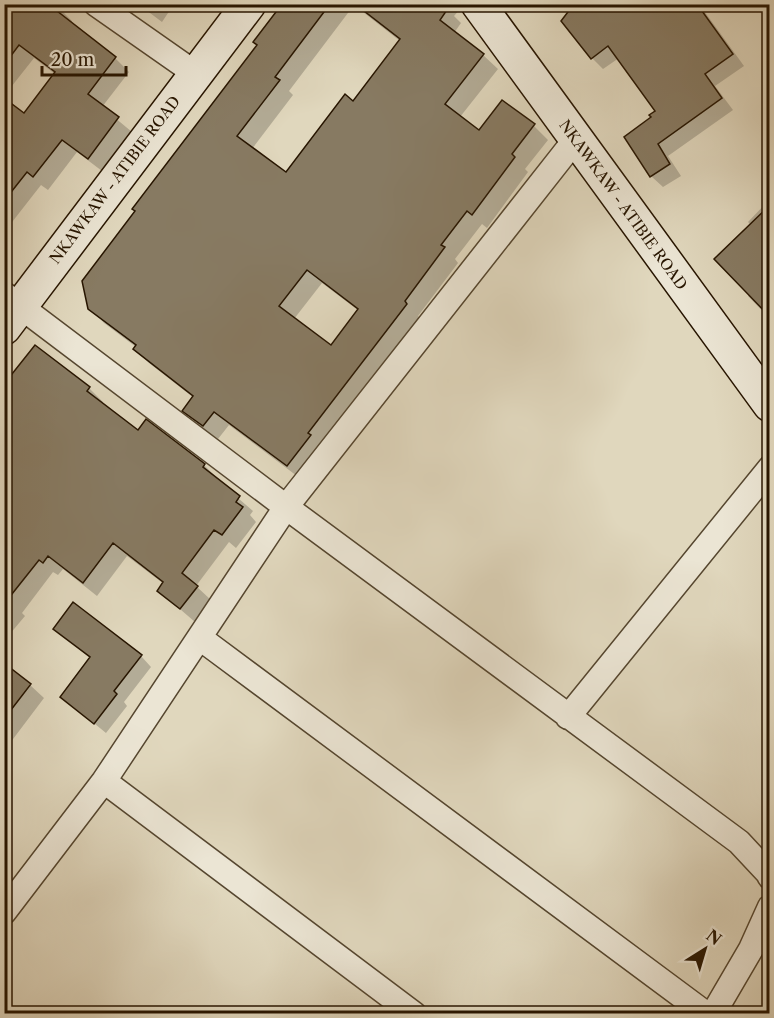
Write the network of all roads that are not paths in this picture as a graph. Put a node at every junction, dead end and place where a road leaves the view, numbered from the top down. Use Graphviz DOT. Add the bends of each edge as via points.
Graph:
graph roads {
  1 [pos="96,4"];
  2 [pos="249,4"];
  3 [pos="477,4"];
  4 [pos="196,74"];
  5 [pos="575,140"];
  6 [pos="10,309"];
  7 [pos="770,405"];
  8 [pos="770,468"];
  9 [pos="286,507"];
  10 [pos="200,638"];
  11 [pos="568,717"];
  12 [pos="104,781"];
  13 [pos="767,867"];
  14 [pos="770,907"];
  15 [pos="4,912"];
  16 [pos="414,1014"];
  17 [pos="706,1014"];
  18 [pos="714,1014"];
  1 -- 4 [label="street"];
  2 -- 4 [label="main road, NKAWKAW - ATIBIE ROAD"];
  3 -- 5 [label="main road, NKAWKAW - ATIBIE ROAD"];
  4 -- 6 [label="main road, NKAWKAW - ATIBIE ROAD"];
  5 -- 7 [label="main road, NKAWKAW - ATIBIE ROAD"];
  5 -- 9 [label="street"];
  6 -- 9 [label="street"];
  8 -- 11 [label="street"];
  9 -- 10 [label="street"];
  9 -- 11 [label="street"];
  10 -- 12 [label="street"];
  10 -- 17 [label="street"];
  11 -- 13 [label="street" via="739,842"];
  12 -- 15 [label="street"];
  12 -- 16 [label="street"];
  14 -- 18 [label="street" via="752,949"];
}
